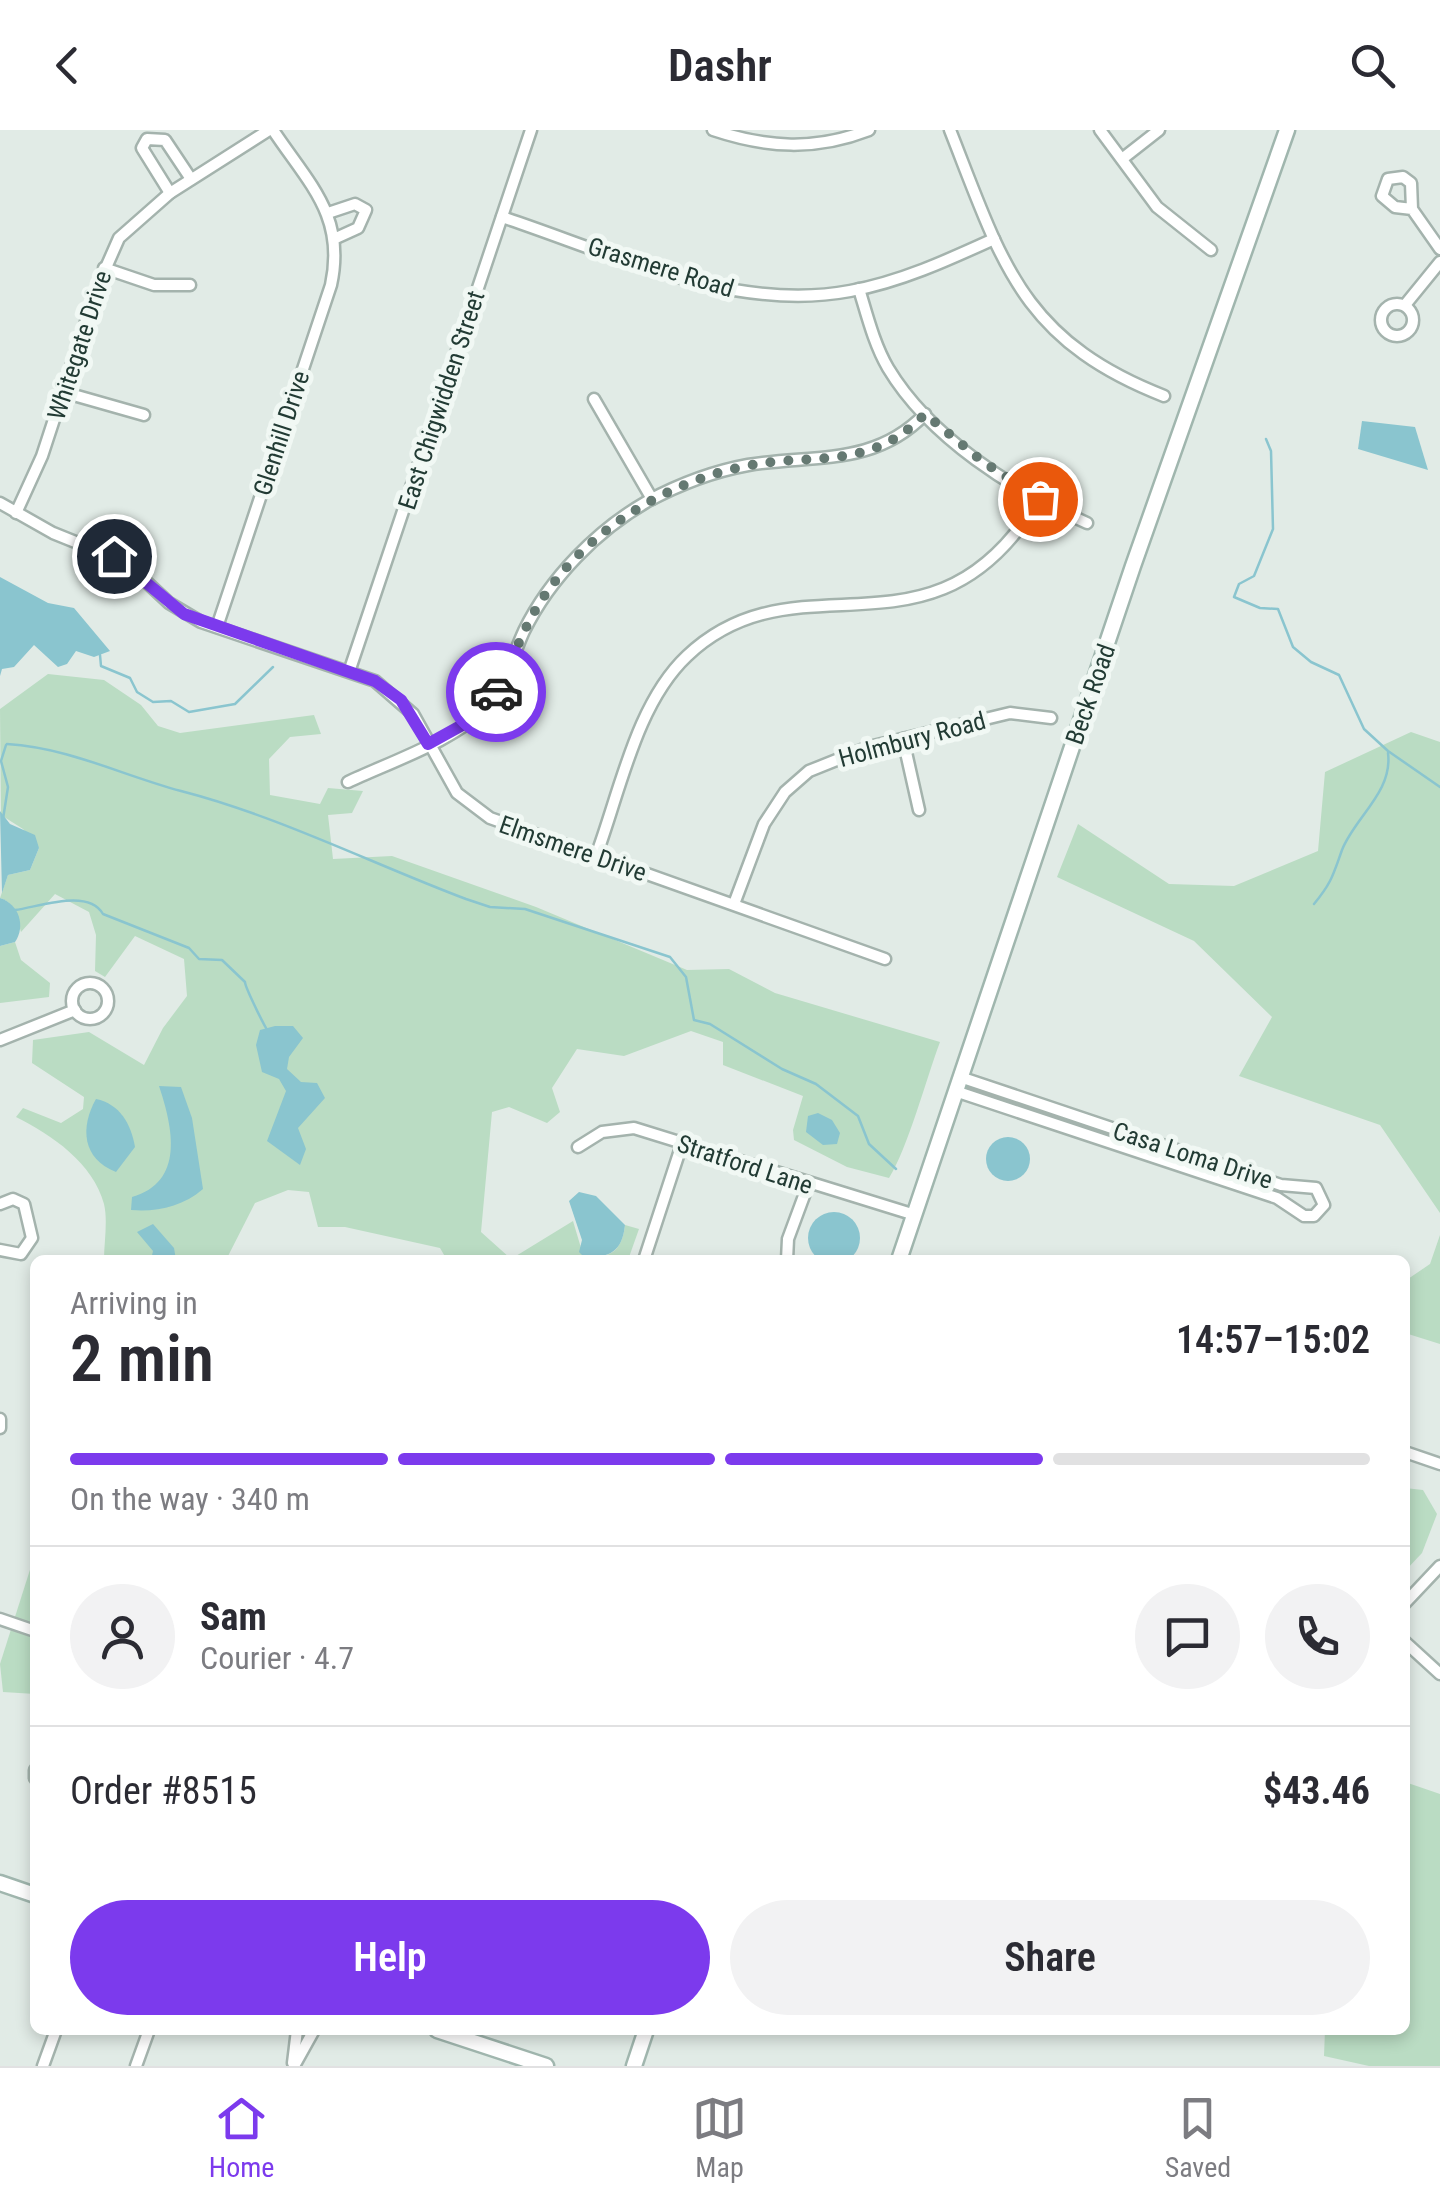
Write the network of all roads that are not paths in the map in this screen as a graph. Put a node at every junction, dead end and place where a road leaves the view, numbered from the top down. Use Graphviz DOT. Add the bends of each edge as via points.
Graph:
graph roads {
  1 [pos="271,130"];
  2 [pos="531,130"];
  3 [pos="712,130"];
  4 [pos="868,130"];
  5 [pos="950,130"];
  6 [pos="1100,130"];
  7 [pos="1159,130"];
  8 [pos="1286,130"];
  9 [pos="1122,159"];
  10 [pos="191,179"];
  11 [pos="170,193"];
  12 [pos="1412,209"];
  13 [pos="328,214"];
  14 [pos="502,217"];
  15 [pos="336,238"];
  16 [pos="994,239"];
  17 [pos="1440,249"];
  18 [pos="1211,250"];
  19 [pos="1440,262"];
  20 [pos="104,268"];
  21 [pos="190,285"];
  22 [pos="859,289"];
  23 [pos="1405,305"];
  24 [pos="63,392"];
  25 [pos="1164,396"];
  26 [pos="594,399"];
  27 [pos="925,414"];
  28 [pos="144,415"];
  29 [pos="1040,499"];
  30 [pos="652,500"];
  31 [pos="0,503"];
  32 [pos="16,513"];
  33 [pos="1087,523"];
  34 [pos="217,627"];
  35 [pos="350,669"];
  36 [pos="1051,718"];
  37 [pos="903,739"];
  38 [pos="428,744"];
  39 [pos="348,782"];
  40 [pos="918,810"];
  41 [pos="596,856"];
  42 [pos="734,904"];
  43 [pos="885,959"];
  44 [pos="74,1010"];
  45 [pos="0,1040"];
  46 [pos="958,1084"];
  47 [pos="682,1144"];
  48 [pos="578,1146"];
  49 [pos="808,1185"];
  50 [pos="0,1204"];
  51 [pos="915,1215"];
  52 [pos="0,1250"];
  53 [pos="646,1255"];
  54 [pos="787,1255"];
  55 [pos="902,1255"];
  56 [pos="0,1420"];
  57 [pos="0,1428"];
  58 [pos="1410,1454"];
  59 [pos="1440,1464"];
  60 [pos="1440,1566"];
  61 [pos="1410,1598"];
  62 [pos="0,1620"];
  63 [pos="30,1630"];
  64 [pos="1410,1647"];
  65 [pos="1440,1674"];
  66 [pos="0,1883"];
  67 [pos="30,1892"];
  68 [pos="54,2035"];
  69 [pos="147,2035"];
  70 [pos="296,2035"];
  71 [pos="311,2035"];
  72 [pos="452,2035"];
  73 [pos="644,2035"];
  74 [pos="42,2066"];
  75 [pos="136,2066"];
  76 [pos="293,2066"];
  77 [pos="546,2066"];
  78 [pos="634,2066"];
  1 -- 10 [label="street, Whitegate Drive"];
  1 -- 13 [label="street, Glenhill Drive"];
  2 -- 14 [label="street, East Chigwidden Street"];
  3 -- 4 [label="street" via="797,146"];
  5 -- 16 [label="street"];
  6 -- 9 [label="street"];
  7 -- 9 [label="street"];
  8 -- 46 [label="main road, Beck Road"];
  9 -- 18 [label="street" via="1170,221"];
  10 -- 11 [label="street, Whitegate Drive"];
  10 -- 11 [label="street" via="166,140 146,138 145,158"];
  11 -- 20 [label="street, Whitegate Drive" via="120,238"];
  12 -- 17 [label="street"];
  13 -- 15 [label="street, Glenhill Drive"];
  13 -- 15 [label="street" via="355,204 366,210 358,228"];
  14 -- 22 [label="street, Grasmere Road" via="731,290"];
  14 -- 35 [label="street, East Chigwidden Street"];
  15 -- 34 [label="street, Glenhill Drive" via="331,285"];
  16 -- 22 [label="street, Grasmere Road"];
  16 -- 25 [label="street" via="1013,280 1050,329 1106,370"];
  19 -- 23 [label="street"];
  20 -- 21 [label="street" via="154,286"];
  20 -- 24 [label="street, Whitegate Drive"];
  22 -- 27 [label="street" via="888,367"];
  24 -- 28 [label="street"];
  24 -- 32 [label="street, Whitegate Drive"];
  26 -- 30 [label="street"];
  27 -- 29 [label="street"];
  27 -- 30 [label="street" via="872,450 833,460 748,465"];
  29 -- 33 [label="street"];
  29 -- 41 [label="street" via="1002,553 930,595 768,613 702,644 651,706"];
  30 -- 38 [label="street" via="606,530 564,571 538,606 486,708"];
  31 -- 32 [label="street, Elmsmere Drive"];
  32 -- 34 [label="street, Elmsmere Drive" via="114,556 169,603"];
  34 -- 35 [label="street, Elmsmere Drive"];
  35 -- 38 [label="street, Elmsmere Drive" via="401,700"];
  36 -- 37 [label="street, Holmbury Road" via="1010,713"];
  37 -- 40 [label="street"];
  37 -- 42 [label="street, Holmbury Road" via="834,758 785,792 764,824"];
  38 -- 39 [label="street"];
  38 -- 41 [label="street, Elmsmere Drive" via="457,793 490,818"];
  41 -- 42 [label="street, Elmsmere Drive"];
  42 -- 43 [label="street, Elmsmere Drive"];
  44 -- 45 [label="street"];
  46 -- 46 [label="street, Casa Loma Drive" via="1277,1198 1304,1216 1324,1205 1311,1186 1280,1184"];
  46 -- 51 [label="main road, Beck Road"];
  47 -- 48 [label="street, Stratford Lane" via="618,1127"];
  47 -- 49 [label="street, Stratford Lane"];
  47 -- 53 [label="street"];
  49 -- 51 [label="street, Stratford Lane"];
  49 -- 54 [label="street"];
  50 -- 52 [label="street" via="24,1204 32,1238 21,1254"];
  51 -- 55 [label="main road, Beck Road"];
  56 -- 57 [label="street"];
  58 -- 59 [label="street"];
  60 -- 61 [label="street"];
  62 -- 63 [label="street"];
  64 -- 65 [label="street"];
  66 -- 67 [label="main road"];
  68 -- 74 [label="street"];
  69 -- 75 [label="street"];
  70 -- 76 [label="street"];
  71 -- 76 [label="street"];
  72 -- 77 [label="main road"];
  73 -- 78 [label="main road"];
}
